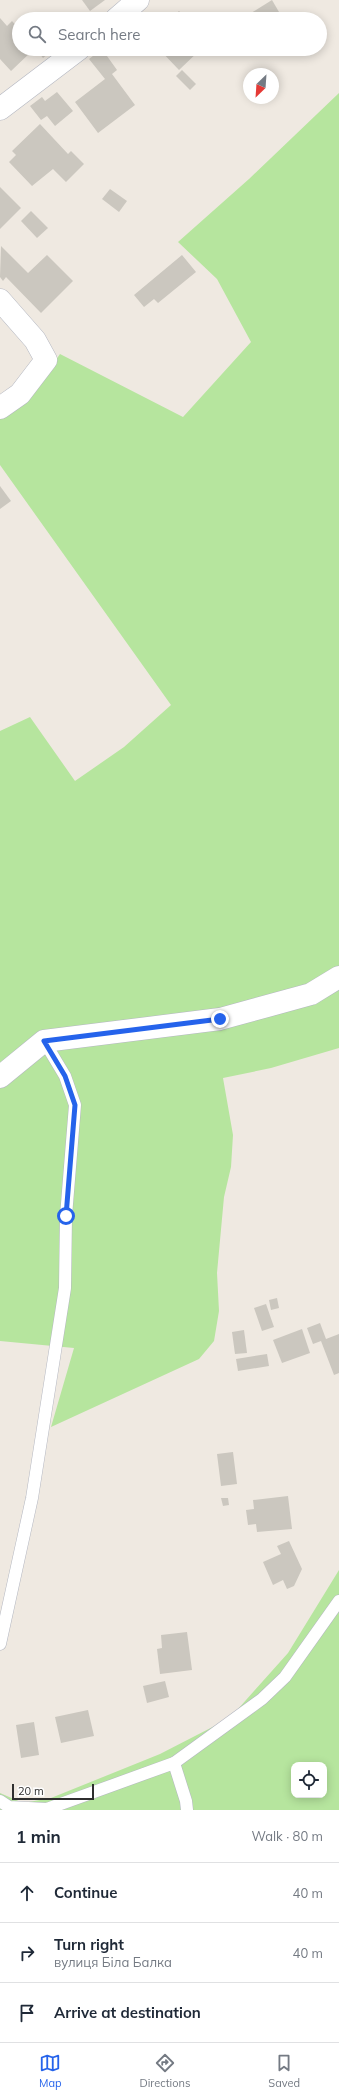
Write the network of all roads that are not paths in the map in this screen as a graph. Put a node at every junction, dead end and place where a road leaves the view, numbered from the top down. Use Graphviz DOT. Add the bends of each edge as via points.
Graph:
graph roads {
  1 [pos="138,0"];
  2 [pos="124,12"];
  3 [pos="70,56"];
  4 [pos="0,109"];
  5 [pos="0,300"];
  6 [pos="0,408"];
  7 [pos="339,977"];
  8 [pos="44,1041"];
  9 [pos="0,1077"];
  10 [pos="339,1601"];
  11 [pos="0,1644"];
  12 [pos="174,1762"];
  13 [pos="0,1801"];
  14 [pos="187,1810"];
  1 -- 2 [label="street"];
  3 -- 4 [label="street"];
  5 -- 6 [label="street" via="35,340 46,360 20,394"];
  7 -- 8 [label="street" via="311,994 220,1019"];
  8 -- 9 [label="street"];
  8 -- 11 [label="lane" via="65,1076 75,1105 66,1216 65,1288 32,1498"];
  10 -- 12 [label="lane" via="285,1677 262,1699"];
  12 -- 13 [label="lane" via="47,1809 9,1807"];
  12 -- 14 [label="lane"];
}
